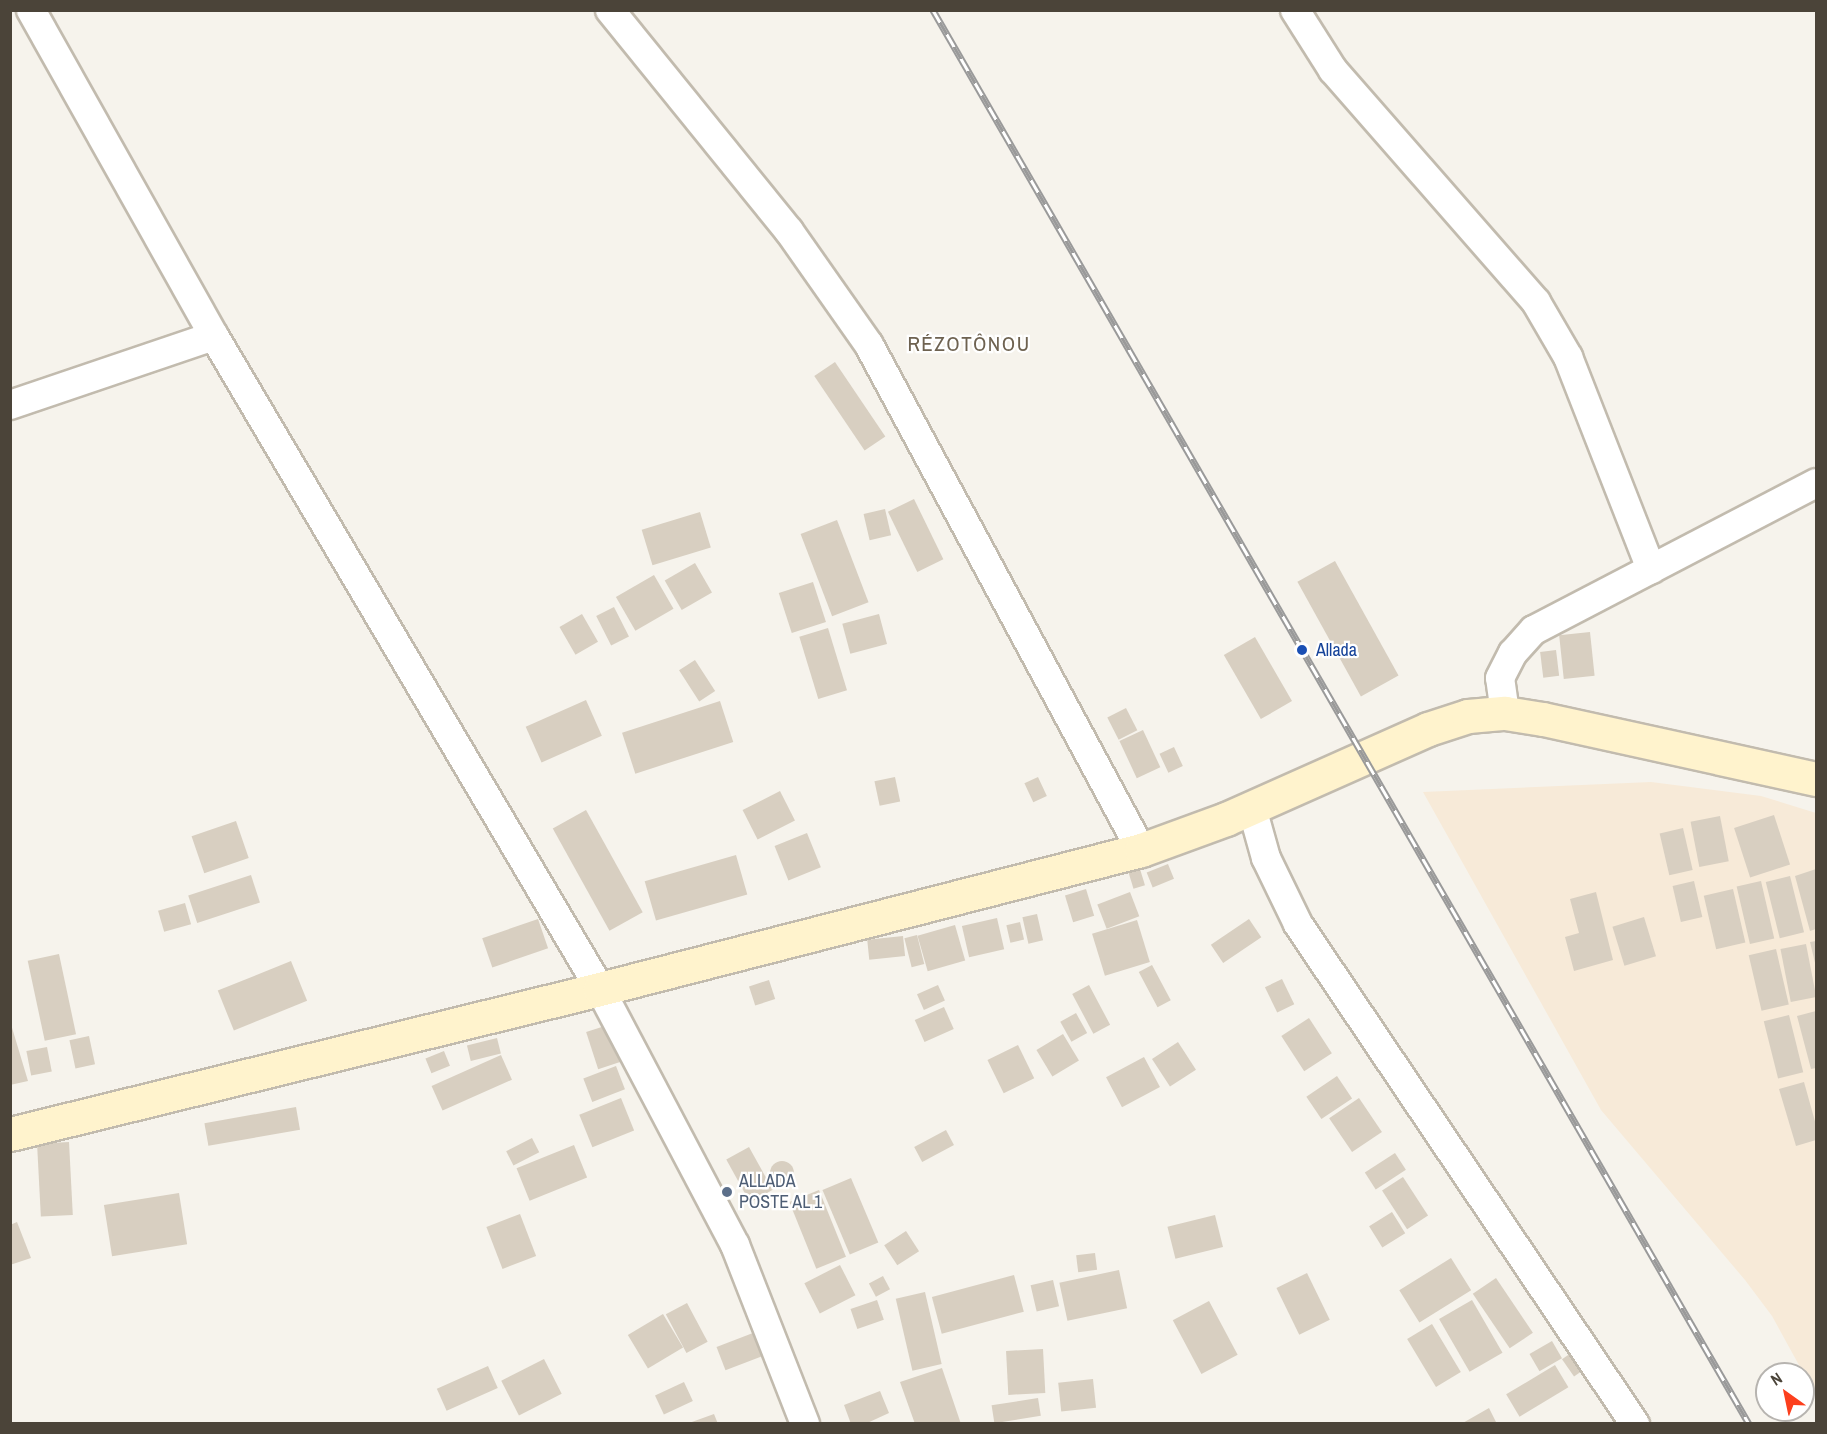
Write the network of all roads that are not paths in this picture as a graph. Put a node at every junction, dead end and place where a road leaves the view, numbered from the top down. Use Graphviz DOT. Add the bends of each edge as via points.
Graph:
graph roads {
  1 [pos="31,10"];
  2 [pos="610,10"];
  3 [pos="1294,10"];
  4 [pos="214,336"];
  5 [pos="10,405"];
  6 [pos="1816,483"];
  7 [pos="1651,569"];
  8 [pos="1505,713"];
  9 [pos="1816,779"];
  10 [pos="1252,808"];
  11 [pos="1141,850"];
  12 [pos="600,989"];
  13 [pos="10,1134"];
  14 [pos="806,1424"];
  15 [pos="1635,1424"];
  1 -- 4 [label="street"];
  2 -- 11 [label="street" via="789,231 869,345"];
  3 -- 7 [label="street" via="1333,70 1536,302 1568,357"];
  4 -- 5 [label="street"];
  4 -- 12 [label="street"];
  6 -- 7 [label="street"];
  7 -- 8 [label="street" via="1534,630 1513,653 1500,678"];
  8 -- 9 [label="main road"];
  8 -- 10 [label="main road" via="1468,716 1428,729"];
  10 -- 11 [label="main road"];
  10 -- 15 [label="street" via="1266,858 1298,924"];
  11 -- 12 [label="main road"];
  12 -- 13 [label="main road"];
  12 -- 14 [label="street" via="735,1245"];
}
